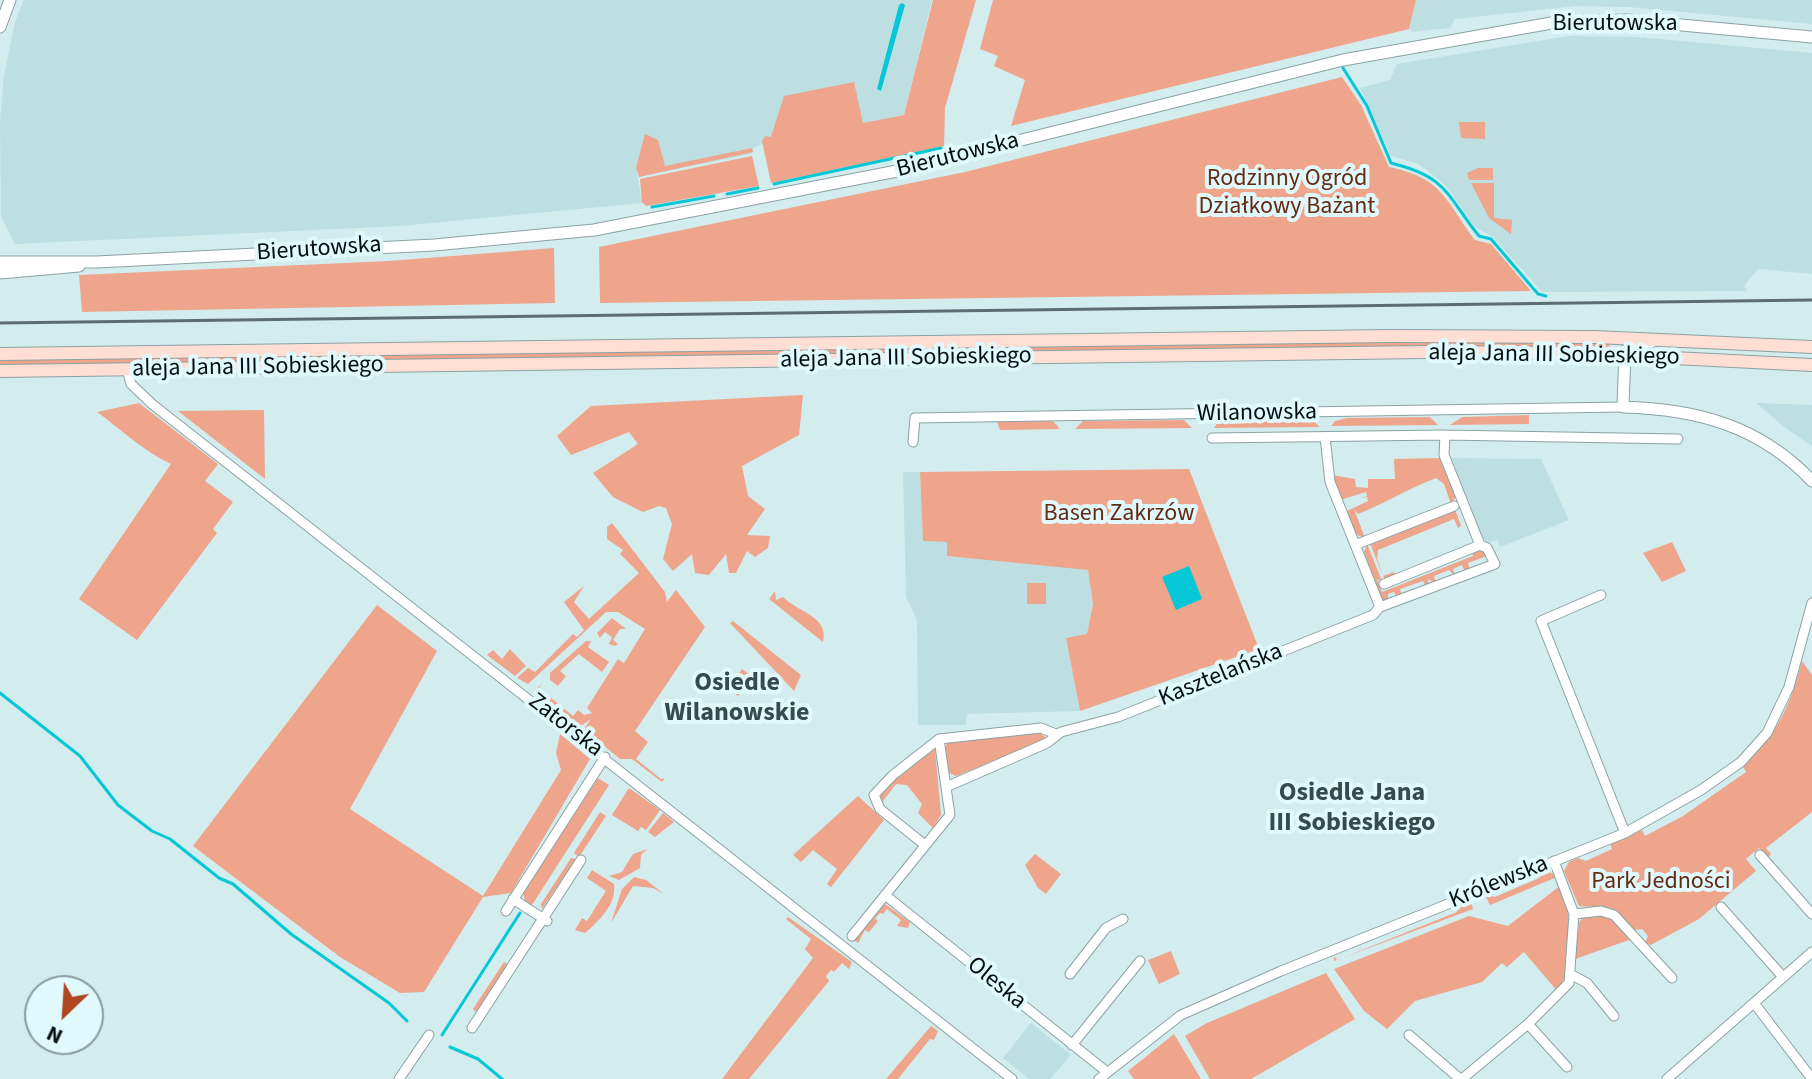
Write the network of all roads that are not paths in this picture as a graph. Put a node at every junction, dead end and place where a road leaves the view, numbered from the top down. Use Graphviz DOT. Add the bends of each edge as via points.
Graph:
graph roads {
  1 [pos="10,0"];
  2 [pos="1,22"];
  3 [pos="1812,37"];
  4 [pos="0,262"];
  5 [pos="97,262"];
  6 [pos="0,273"];
  7 [pos="1658,340"];
  8 [pos="1812,347"];
  9 [pos="0,354"];
  10 [pos="1623,356"];
  11 [pos="1812,365"];
  12 [pos="127,369"];
  13 [pos="0,371"];
  14 [pos="1623,407"];
  15 [pos="1445,435"];
  16 [pos="1325,437"];
  17 [pos="1212,438"];
  18 [pos="1678,439"];
  19 [pos="913,442"];
  20 [pos="1812,481"];
  21 [pos="1454,506"];
  22 [pos="1355,545"];
  23 [pos="1480,545"];
  24 [pos="1384,584"];
  25 [pos="1601,595"];
  26 [pos="1812,603"];
  27 [pos="1380,607"];
  28 [pos="1056,734"];
  29 [pos="939,739"];
  30 [pos="605,757"];
  31 [pos="946,787"];
  32 [pos="1625,833"];
  33 [pos="925,845"];
  34 [pos="1760,855"];
  35 [pos="581,860"];
  36 [pos="1554,861"];
  37 [pos="885,895"];
  38 [pos="513,899"];
  39 [pos="1721,907"];
  40 [pos="506,911"];
  41 [pos="1574,914"];
  42 [pos="1812,914"];
  43 [pos="545,919"];
  44 [pos="1123,919"];
  45 [pos="852,936"];
  46 [pos="1812,952"];
  47 [pos="1140,961"];
  48 [pos="1070,974"];
  49 [pos="1570,974"];
  50 [pos="1783,977"];
  51 [pos="1672,978"];
  52 [pos="1754,1003"];
  53 [pos="1614,1016"];
  54 [pos="1528,1024"];
  55 [pos="472,1028"];
  56 [pos="429,1035"];
  57 [pos="1409,1035"];
  58 [pos="1072,1045"];
  59 [pos="1567,1067"];
  60 [pos="1103,1076"];
  61 [pos="399,1079"];
  62 [pos="1012,1079"];
  63 [pos="1461,1079"];
  64 [pos="1667,1079"];
  65 [pos="1812,1079"];
  1 -- 2 [label="street"];
  3 -- 5 [label="street, Bierutowska" via="1627,20 1557,22 1343,60 897,171 611,227 434,245"];
  4 -- 5 [label="street, Bierutowska"];
  5 -- 6 [label="street, Bierutowska"];
  7 -- 8 [label="main road, aleja Jana III Sobieskiego"];
  7 -- 9 [label="main road, aleja Jana III Sobieskiego" via="1391,336"];
  7 -- 10 [label="street" via="1630,348"];
  10 -- 11 [label="main road, aleja Jana III Sobieskiego"];
  10 -- 12 [label="main road, aleja Jana III Sobieskiego" via="1410,352"];
  10 -- 14 [label="street"];
  12 -- 13 [label="main road, aleja Jana III Sobieskiego"];
  12 -- 30 [label="street, Zatorska" via="131,384 152,404"];
  14 -- 19 [label="street, Wilanowska" via="915,418"];
  14 -- 20 [label="street, Wilanowska" via="1692,412 1727,423 1770,444"];
  15 -- 16 [label="street"];
  15 -- 18 [label="street"];
  15 -- 23 [label="street" via="1444,455"];
  16 -- 17 [label="street"];
  16 -- 22 [label="street" via="1330,482"];
  21 -- 22 [label="street"];
  22 -- 27 [label="street"];
  23 -- 24 [label="street"];
  23 -- 27 [label="street, Kasztelańska" via="1495,564"];
  25 -- 32 [label="street" via="1541,621"];
  26 -- 32 [label="street, Królewska" via="1785,698 1754,751 1677,806"];
  27 -- 28 [label="street, Kasztelańska" via="1373,615 1118,717"];
  28 -- 29 [label="street, Kasztelańska" via="1041,728"];
  28 -- 31 [label="street, Kasztelańska" via="1047,743"];
  29 -- 31 [label="street"];
  29 -- 33 [label="street" via="874,795 880,809"];
  30 -- 38 [label="street"];
  30 -- 62 [label="street, Zatorska"];
  31 -- 33 [label="street" via="950,815"];
  32 -- 36 [label="street, Królewska"];
  33 -- 37 [label="street"];
  34 -- 42 [label="street"];
  35 -- 43 [label="street"];
  36 -- 41 [label="street"];
  36 -- 60 [label="street, Królewska" via="1181,1015"];
  37 -- 45 [label="street"];
  37 -- 58 [label="street, Oleska"];
  38 -- 40 [label="street"];
  38 -- 43 [label="street"];
  39 -- 50 [label="street"];
  41 -- 49 [label="street"];
  41 -- 51 [label="street" via="1614,915"];
  43 -- 55 [label="street"];
  44 -- 48 [label="street" via="1106,928"];
  46 -- 50 [label="street"];
  47 -- 58 [label="street"];
  49 -- 53 [label="street" via="1587,983"];
  49 -- 54 [label="street" via="1563,993"];
  50 -- 52 [label="street"];
  52 -- 64 [label="street"];
  52 -- 65 [label="street"];
  54 -- 59 [label="street"];
  54 -- 63 [label="street"];
  56 -- 61 [label="street"];
  57 -- 63 [label="street"];
  58 -- 60 [label="street, Oleska"];
}
